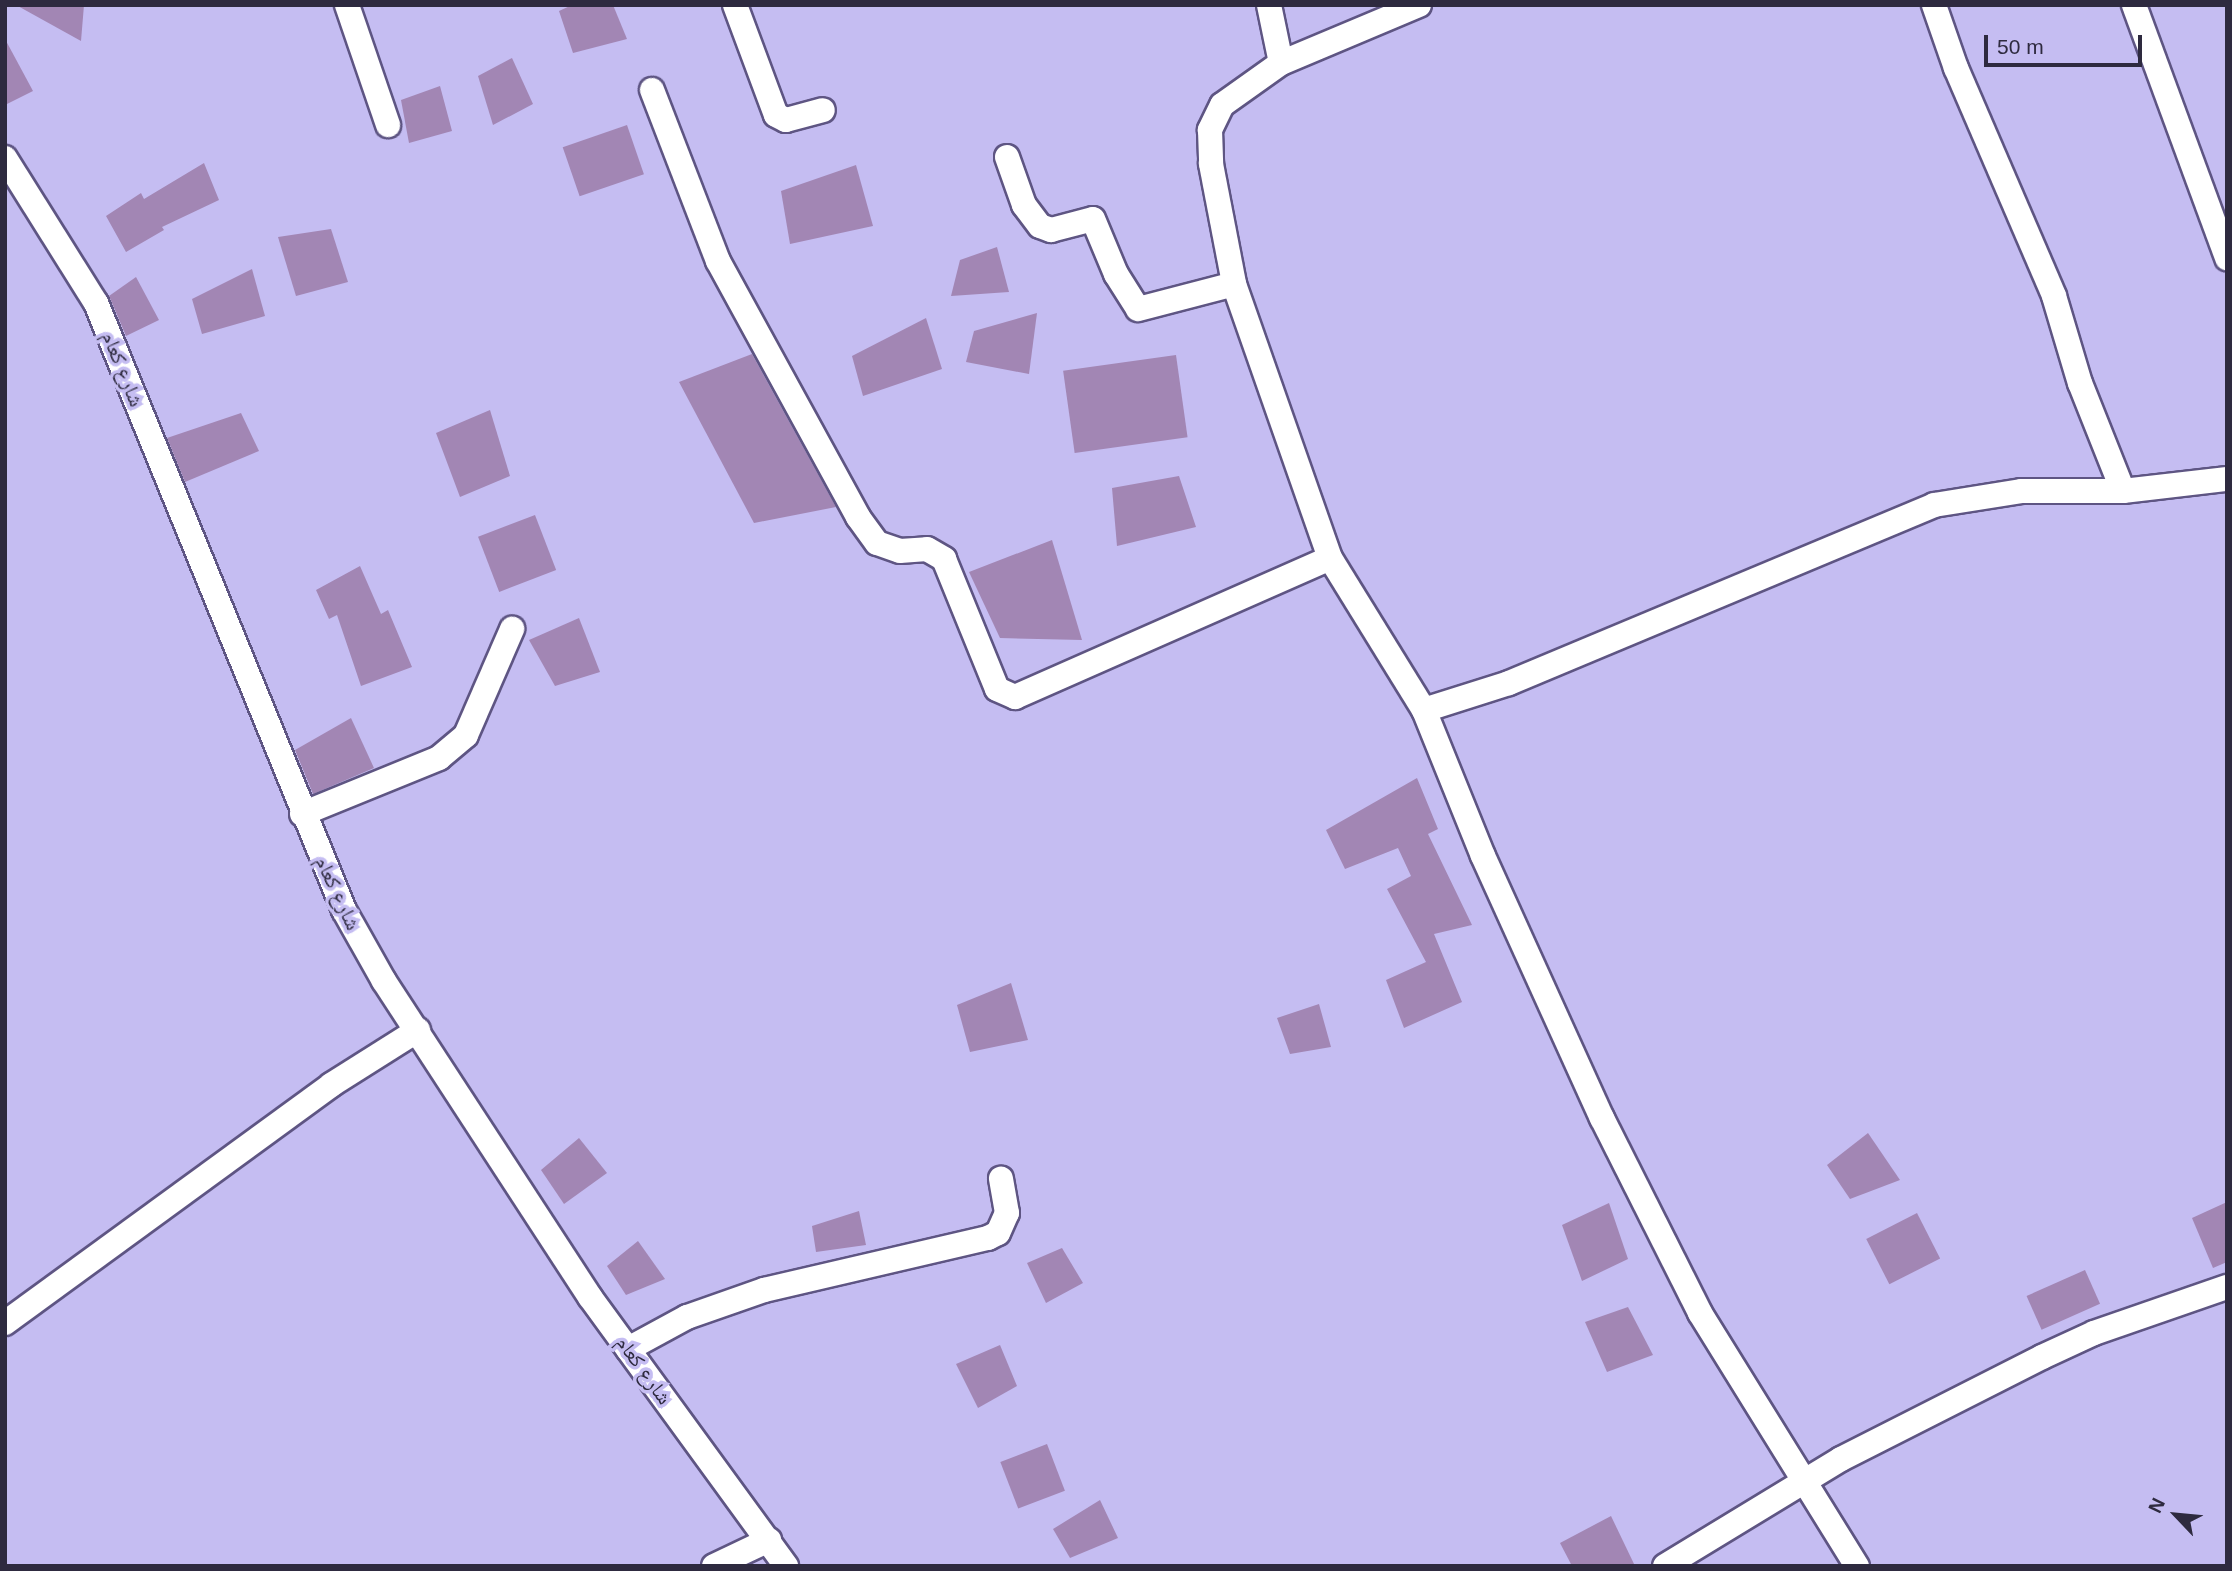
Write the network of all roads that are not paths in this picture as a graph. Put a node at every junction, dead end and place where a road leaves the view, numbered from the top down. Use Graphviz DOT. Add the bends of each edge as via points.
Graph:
graph roads {
  1 [pos="347,5"];
  2 [pos="735,5"];
  3 [pos="1269,5"];
  4 [pos="1419,5"];
  5 [pos="1934,5"];
  6 [pos="2134,5"];
  7 [pos="1281,63"];
  8 [pos="652,90"];
  9 [pos="823,110"];
  10 [pos="388,125"];
  11 [pos="1006,157"];
  12 [pos="5,158"];
  13 [pos="2227,258"];
  14 [pos="1234,284"];
  15 [pos="2227,479"];
  16 [pos="2123,491"];
  17 [pos="1330,558"];
  18 [pos="512,629"];
  19 [pos="1424,710"];
  20 [pos="302,814"];
  21 [pos="418,1030"];
  22 [pos="1001,1179"];
  23 [pos="2227,1287"];
  24 [pos="5,1322"];
  25 [pos="628,1349"];
  26 [pos="1809,1482"];
  27 [pos="769,1540"];
  28 [pos="714,1566"];
  29 [pos="786,1566"];
  30 [pos="1665,1566"];
  31 [pos="1857,1566"];
  1 -- 10 [label="street"];
  2 -- 9 [label="street" via="776,115 786,120"];
  3 -- 7 [label="street"];
  4 -- 7 [label="street"];
  5 -- 16 [label="street" via="1956,68 2054,296 2080,383"];
  6 -- 13 [label="street"];
  7 -- 14 [label="street" via="1227,99 1210,130 1217,209"];
  8 -- 17 [label="street" via="718,261 858,517 877,543 900,551 928,550 944,559 997,689 1015,697"];
  11 -- 14 [label="street" via="1024,205 1040,226 1051,230 1093,219 1116,274 1138,309"];
  12 -- 20 [label="street, شارع كعام" via="96,303"];
  14 -- 17 [label="street"];
  15 -- 16 [label="street"];
  16 -- 19 [label="street" via="2021,491 1934,505 1509,683"];
  17 -- 19 [label="street"];
  18 -- 20 [label="street" via="466,735 439,758"];
  19 -- 26 [label="street" via="1483,856 1652,1222 1713,1336"];
  20 -- 21 [label="street, شارع كعام" via="344,910"];
  21 -- 24 [label="street" via="331,1085"];
  21 -- 25 [label="street, شارع كعام" via="482,1135"];
  22 -- 25 [label="street" via="1007,1213 998,1233 988,1238 764,1290 687,1317"];
  23 -- 26 [label="street" via="2094,1333 2042,1357 1841,1459"];
  25 -- 27 [label="street, شارع كعام"];
  26 -- 30 [label="street"];
  26 -- 31 [label="street"];
  27 -- 28 [label="street"];
  27 -- 29 [label="street, شارع كعام"];
}
